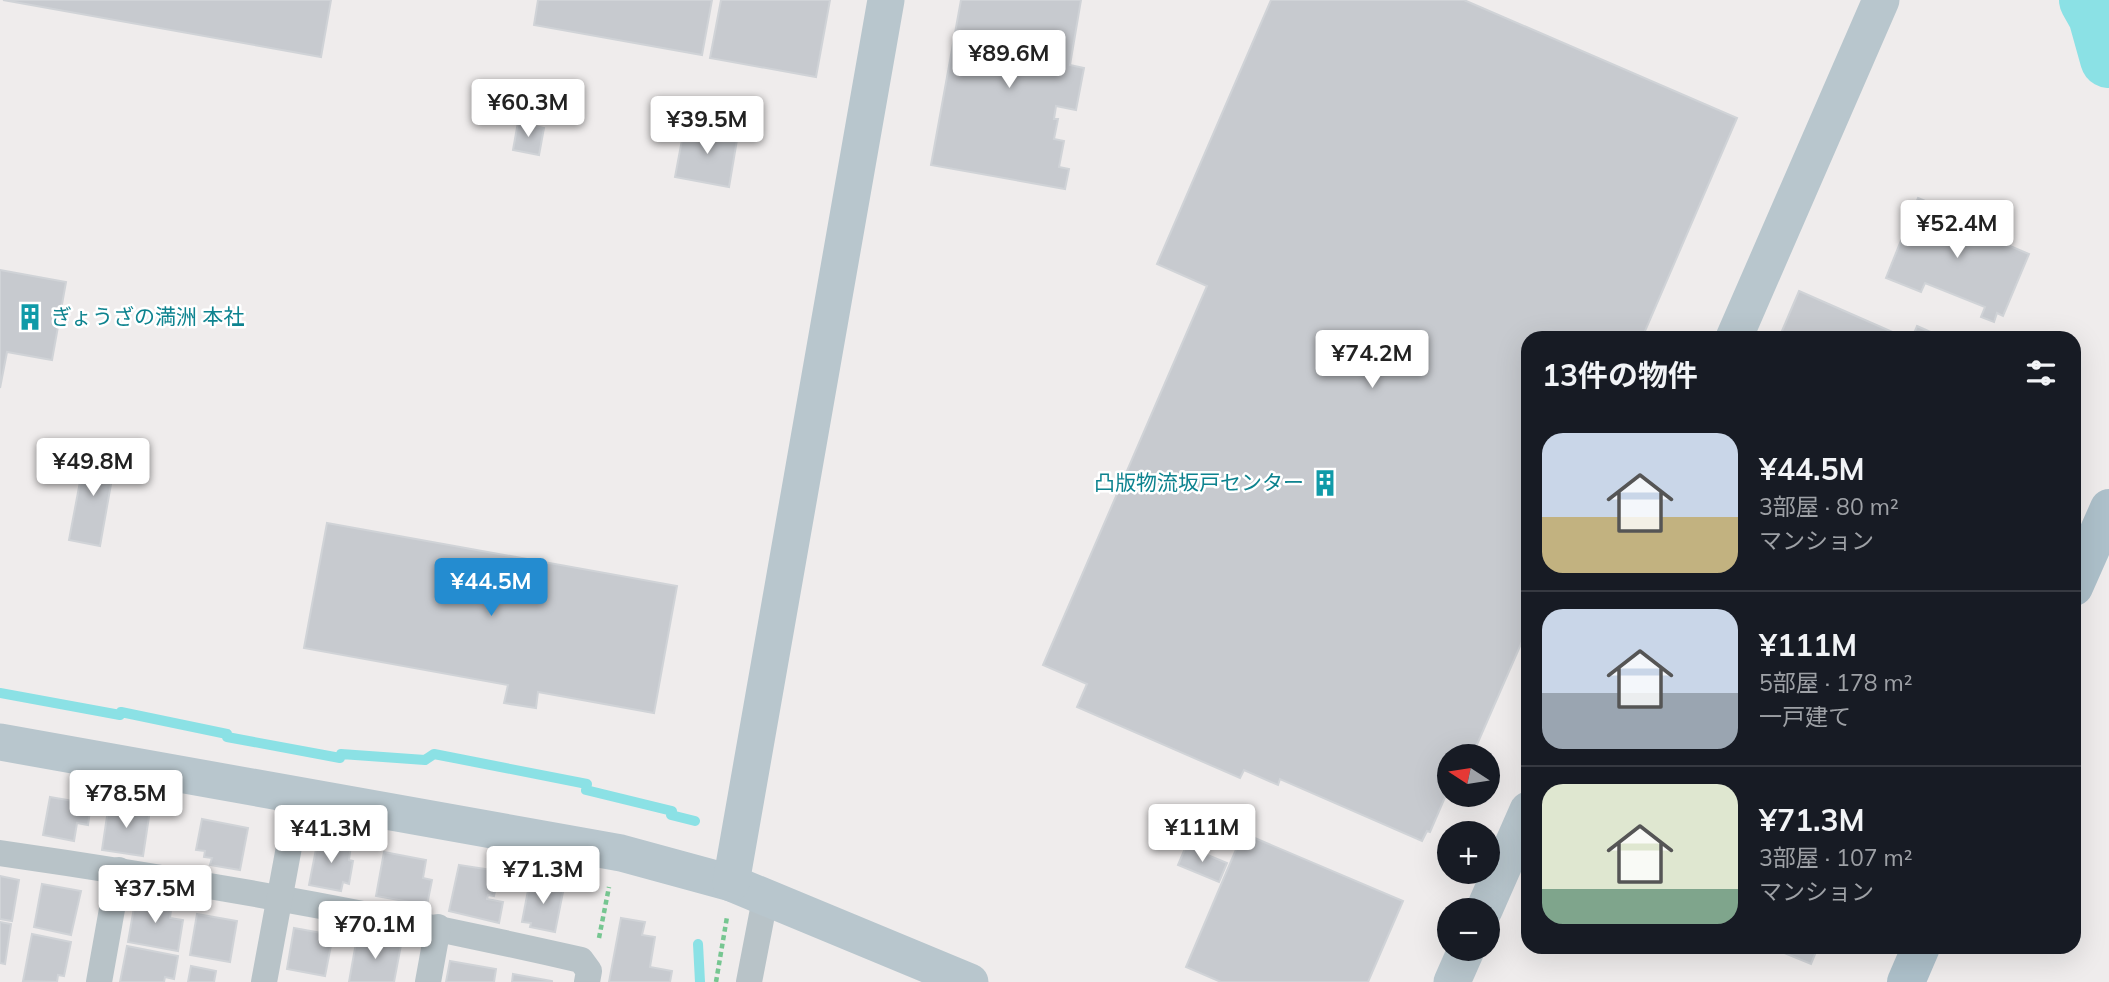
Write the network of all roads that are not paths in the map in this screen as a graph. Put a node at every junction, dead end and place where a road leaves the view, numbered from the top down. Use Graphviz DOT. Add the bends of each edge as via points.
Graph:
graph roads {
  1 [pos="886,0"];
  2 [pos="1881,0"];
  3 [pos="1737,331"];
  4 [pos="2109,508"];
  5 [pos="2081,571"];
  6 [pos="0,742"];
  7 [pos="299,793"];
  8 [pos="1521,826"];
  9 [pos="0,853"];
  10 [pos="119,870"];
  11 [pos="1489,898"];
  12 [pos="729,899"];
  13 [pos="765,899"];
  14 [pos="279,900"];
  15 [pos="438,927"];
  16 [pos="1918,954"];
  17 [pos="1461,961"];
  18 [pos="584,971"];
  19 [pos="99,982"];
  20 [pos="264,982"];
  21 [pos="428,982"];
  22 [pos="748,982"];
  23 [pos="970,982"];
  24 [pos="1452,982"];
  25 [pos="1906,982"];
  1 -- 12 [label="street"];
  2 -- 3 [label="street"];
  4 -- 5 [label="main road"];
  6 -- 7 [label="street"];
  7 -- 12 [label="street" via="621,853"];
  7 -- 14 [label="street"];
  8 -- 11 [label="street"];
  9 -- 10 [label="street"];
  10 -- 14 [label="street"];
  10 -- 19 [label="street"];
  12 -- 13 [label="street"];
  13 -- 22 [label="street"];
  13 -- 23 [label="street"];
  14 -- 15 [label="street"];
  14 -- 20 [label="street"];
  15 -- 18 [label="street"];
  15 -- 21 [label="street"];
  16 -- 25 [label="main road"];
  17 -- 24 [label="street"];
}
